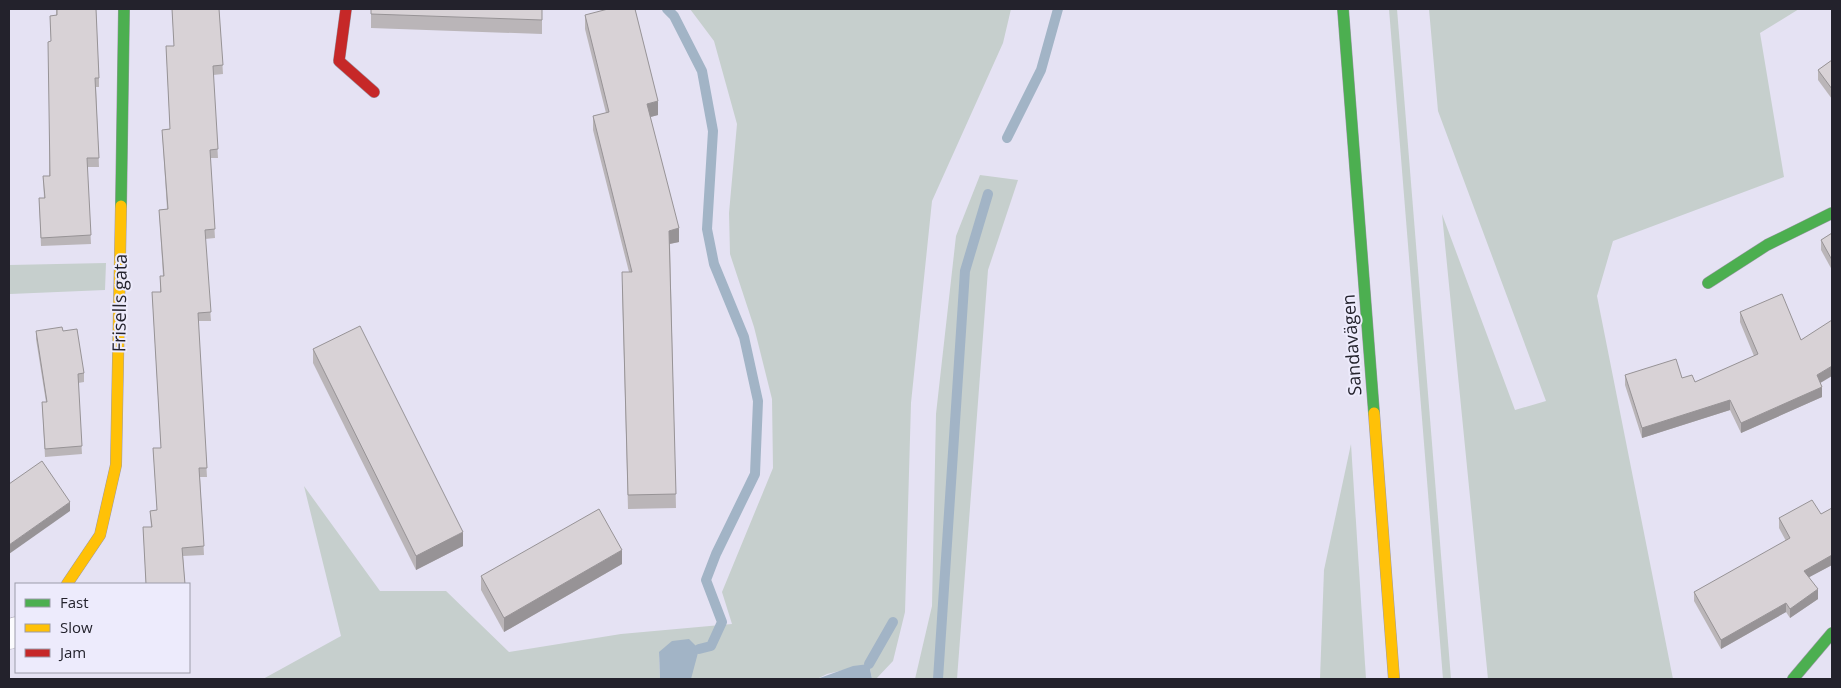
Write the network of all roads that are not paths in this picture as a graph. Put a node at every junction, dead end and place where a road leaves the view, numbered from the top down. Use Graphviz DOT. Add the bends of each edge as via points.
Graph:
graph roads {
  1 [pos="124,9"];
  2 [pos="346,9"];
  3 [pos="1343,9"];
  4 [pos="374,92"];
  5 [pos="1832,213"];
  6 [pos="1708,283"];
  7 [pos="68,583"];
  8 [pos="1832,633"];
  9 [pos="1394,679"];
  10 [pos="1793,679"];
  1 -- 7 [label="street, Frisells gata" via="116,465 100,535"];
  2 -- 4 [label="street" via="339,61"];
  3 -- 9 [label="street, Sandavägen"];
  5 -- 6 [label="street" via="1767,245"];
  8 -- 10 [label="street"];
}
